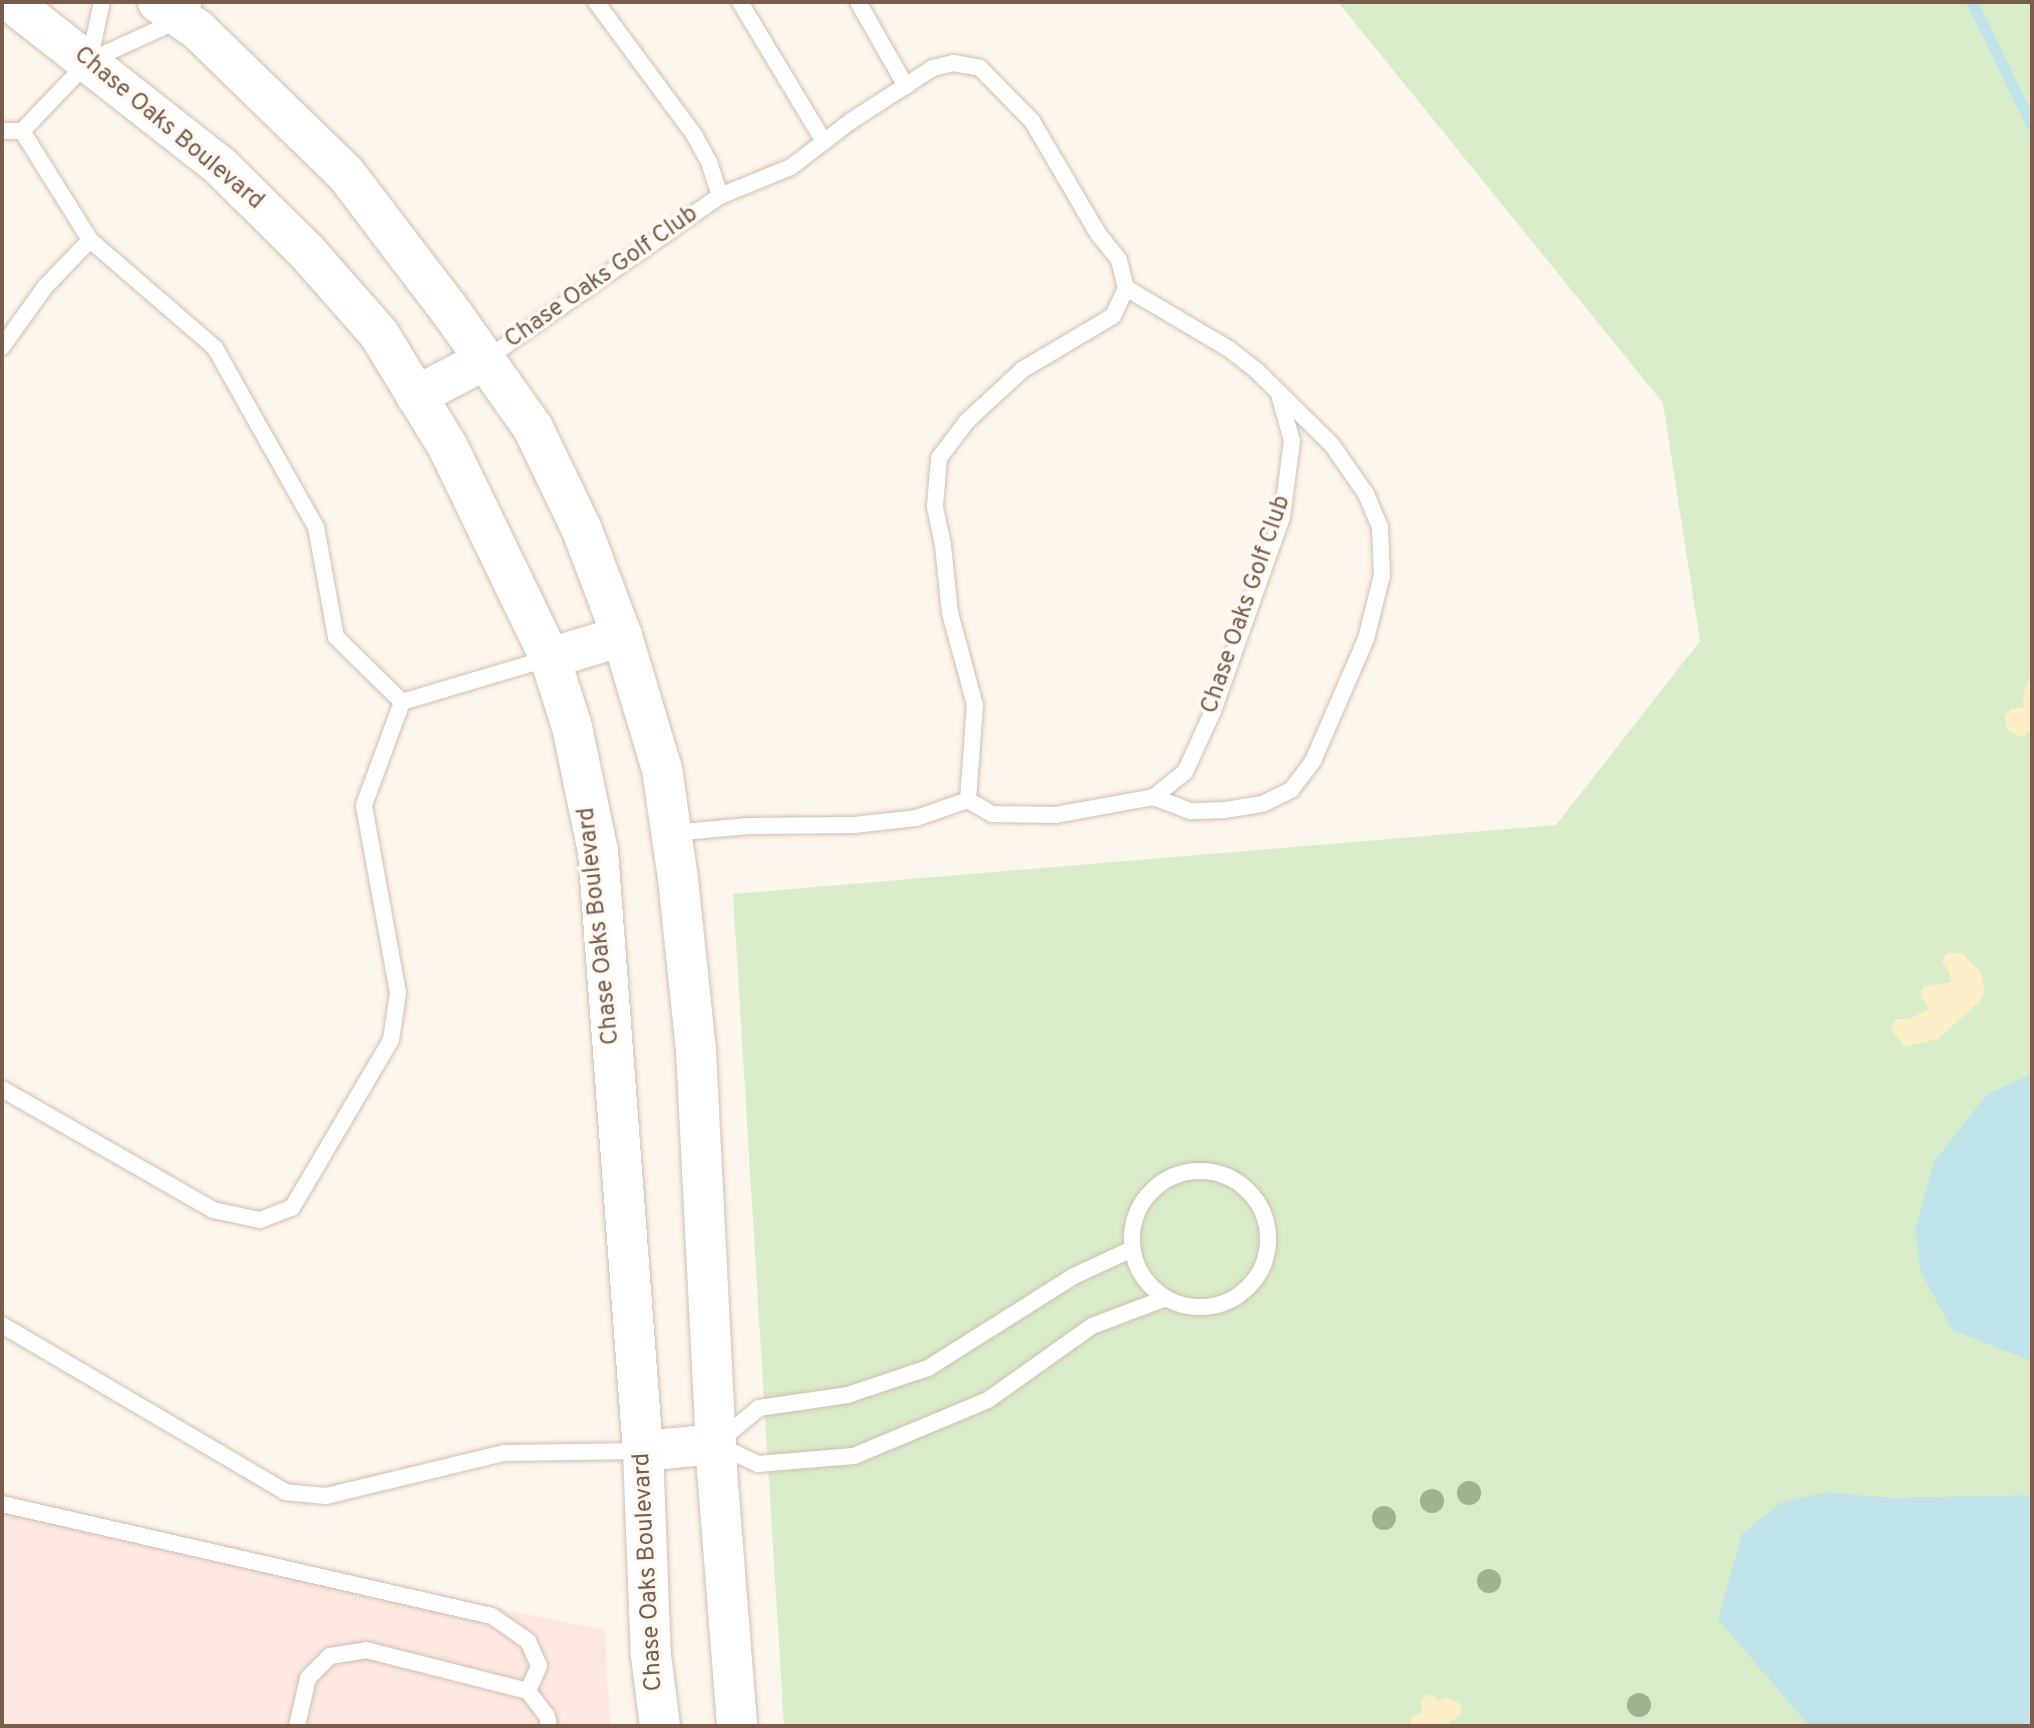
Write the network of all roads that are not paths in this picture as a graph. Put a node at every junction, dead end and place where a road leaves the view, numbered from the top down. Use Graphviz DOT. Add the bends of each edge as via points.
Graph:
graph roads {
  1 [pos="11,2"];
  2 [pos="102,2"];
  3 [pos="596,2"];
  4 [pos="740,2"];
  5 [pos="858,2"];
  6 [pos="177,8"];
  7 [pos="89,61"];
  8 [pos="906,86"];
  9 [pos="2,131"];
  10 [pos="22,131"];
  11 [pos="824,142"];
  12 [pos="720,196"];
  13 [pos="90,240"];
  14 [pos="1126,288"];
  15 [pos="2,347"];
  16 [pos="485,360"];
  17 [pos="1279,395"];
  18 [pos="416,396"];
  19 [pos="622,636"];
  20 [pos="550,658"];
  21 [pos="402,702"];
  22 [pos="1154,797"];
  23 [pos="968,800"];
  24 [pos="672,833"];
  25 [pos="2,1089"];
  26 [pos="1132,1249"];
  27 [pos="1166,1298"];
  28 [pos="2,1325"];
  29 [pos="716,1444"];
  30 [pos="643,1451"];
  31 [pos="2,1504"];
  32 [pos="528,1691"];
  33 [pos="297,1726"];
  34 [pos="549,1726"];
  35 [pos="660,1726"];
  36 [pos="737,1726"];
  1 -- 7 [label="street, Chase Oaks Boulevard"];
  2 -- 7 [label="lane"];
  3 -- 12 [label="lane, Chase Oaks Golf Club" via="693,133"];
  4 -- 11 [label="lane"];
  5 -- 8 [label="lane"];
  6 -- 7 [label="lane"];
  6 -- 16 [label="street" via="346,174"];
  7 -- 10 [label="lane"];
  7 -- 18 [label="street, Chase Oaks Boulevard" via="220,166 307,252 379,334"];
  8 -- 11 [label="lane, Chase Oaks Golf Club"];
  8 -- 14 [label="lane, Chase Oaks Golf Club" via="943,65 980,68 1032,121 1119,260"];
  9 -- 10 [label="lane"];
  10 -- 13 [label="lane"];
  11 -- 12 [label="lane, Chase Oaks Golf Club" via="791,167"];
  12 -- 16 [label="lane, Chase Oaks Golf Club"];
  13 -- 15 [label="lane" via="45,287"];
  13 -- 21 [label="lane" via="215,348 316,527 336,637"];
  14 -- 17 [label="lane, Chase Oaks Golf Club" via="1229,349"];
  14 -- 23 [label="lane" via="1113,316 1022,370 967,421 939,458 935,506 950,613 975,705"];
  16 -- 18 [label="street"];
  16 -- 19 [label="street" via="533,428 582,530"];
  17 -- 22 [label="lane, Chase Oaks Golf Club" via="1292,441 1282,517 1213,711 1185,772"];
  17 -- 22 [label="lane, Chase Oaks Golf Club" via="1332,445 1366,494 1380,527 1382,575 1366,639 1313,761 1291,790 1262,804 1225,810 1190,811"];
  18 -- 20 [label="street, Chase Oaks Boulevard" via="448,447"];
  19 -- 20 [label="street"];
  19 -- 24 [label="street" via="662,769"];
  20 -- 21 [label="lane"];
  20 -- 30 [label="street, Chase Oaks Boulevard" via="572,727 598,851"];
  21 -- 25 [label="lane" via="364,805 398,993 391,1040 292,1208 260,1220 213,1210"];
  22 -- 23 [label="lane, Chase Oaks Golf Club" via="1055,815 992,814"];
  23 -- 24 [label="lane" via="916,818 854,825"];
  24 -- 29 [label="street" via="696,1051"];
  26 -- 27 [label="lane" via="1143,1278"];
  26 -- 27 [label="lane" via="1133,1224 1143,1201 1160,1183 1182,1173 1207,1171 1229,1177 1261,1208 1268,1229 1266,1260 1250,1286 1225,1304 1195,1308"];
  26 -- 29 [label="lane" via="1074,1276 928,1368 848,1395 759,1408"];
  27 -- 29 [label="lane" via="1092,1326 988,1400 854,1456 758,1464"];
  28 -- 30 [label="lane" via="285,1492 326,1496 504,1453"];
  29 -- 30 [label="street"];
  29 -- 36 [label="street"];
  30 -- 35 [label="street, Chase Oaks Boulevard" via="651,1655"];
  31 -- 32 [label="lane" via="492,1616 528,1641 539,1666"];
  32 -- 33 [label="lane" via="366,1650 330,1656 308,1678"];
  32 -- 34 [label="lane"];
}
